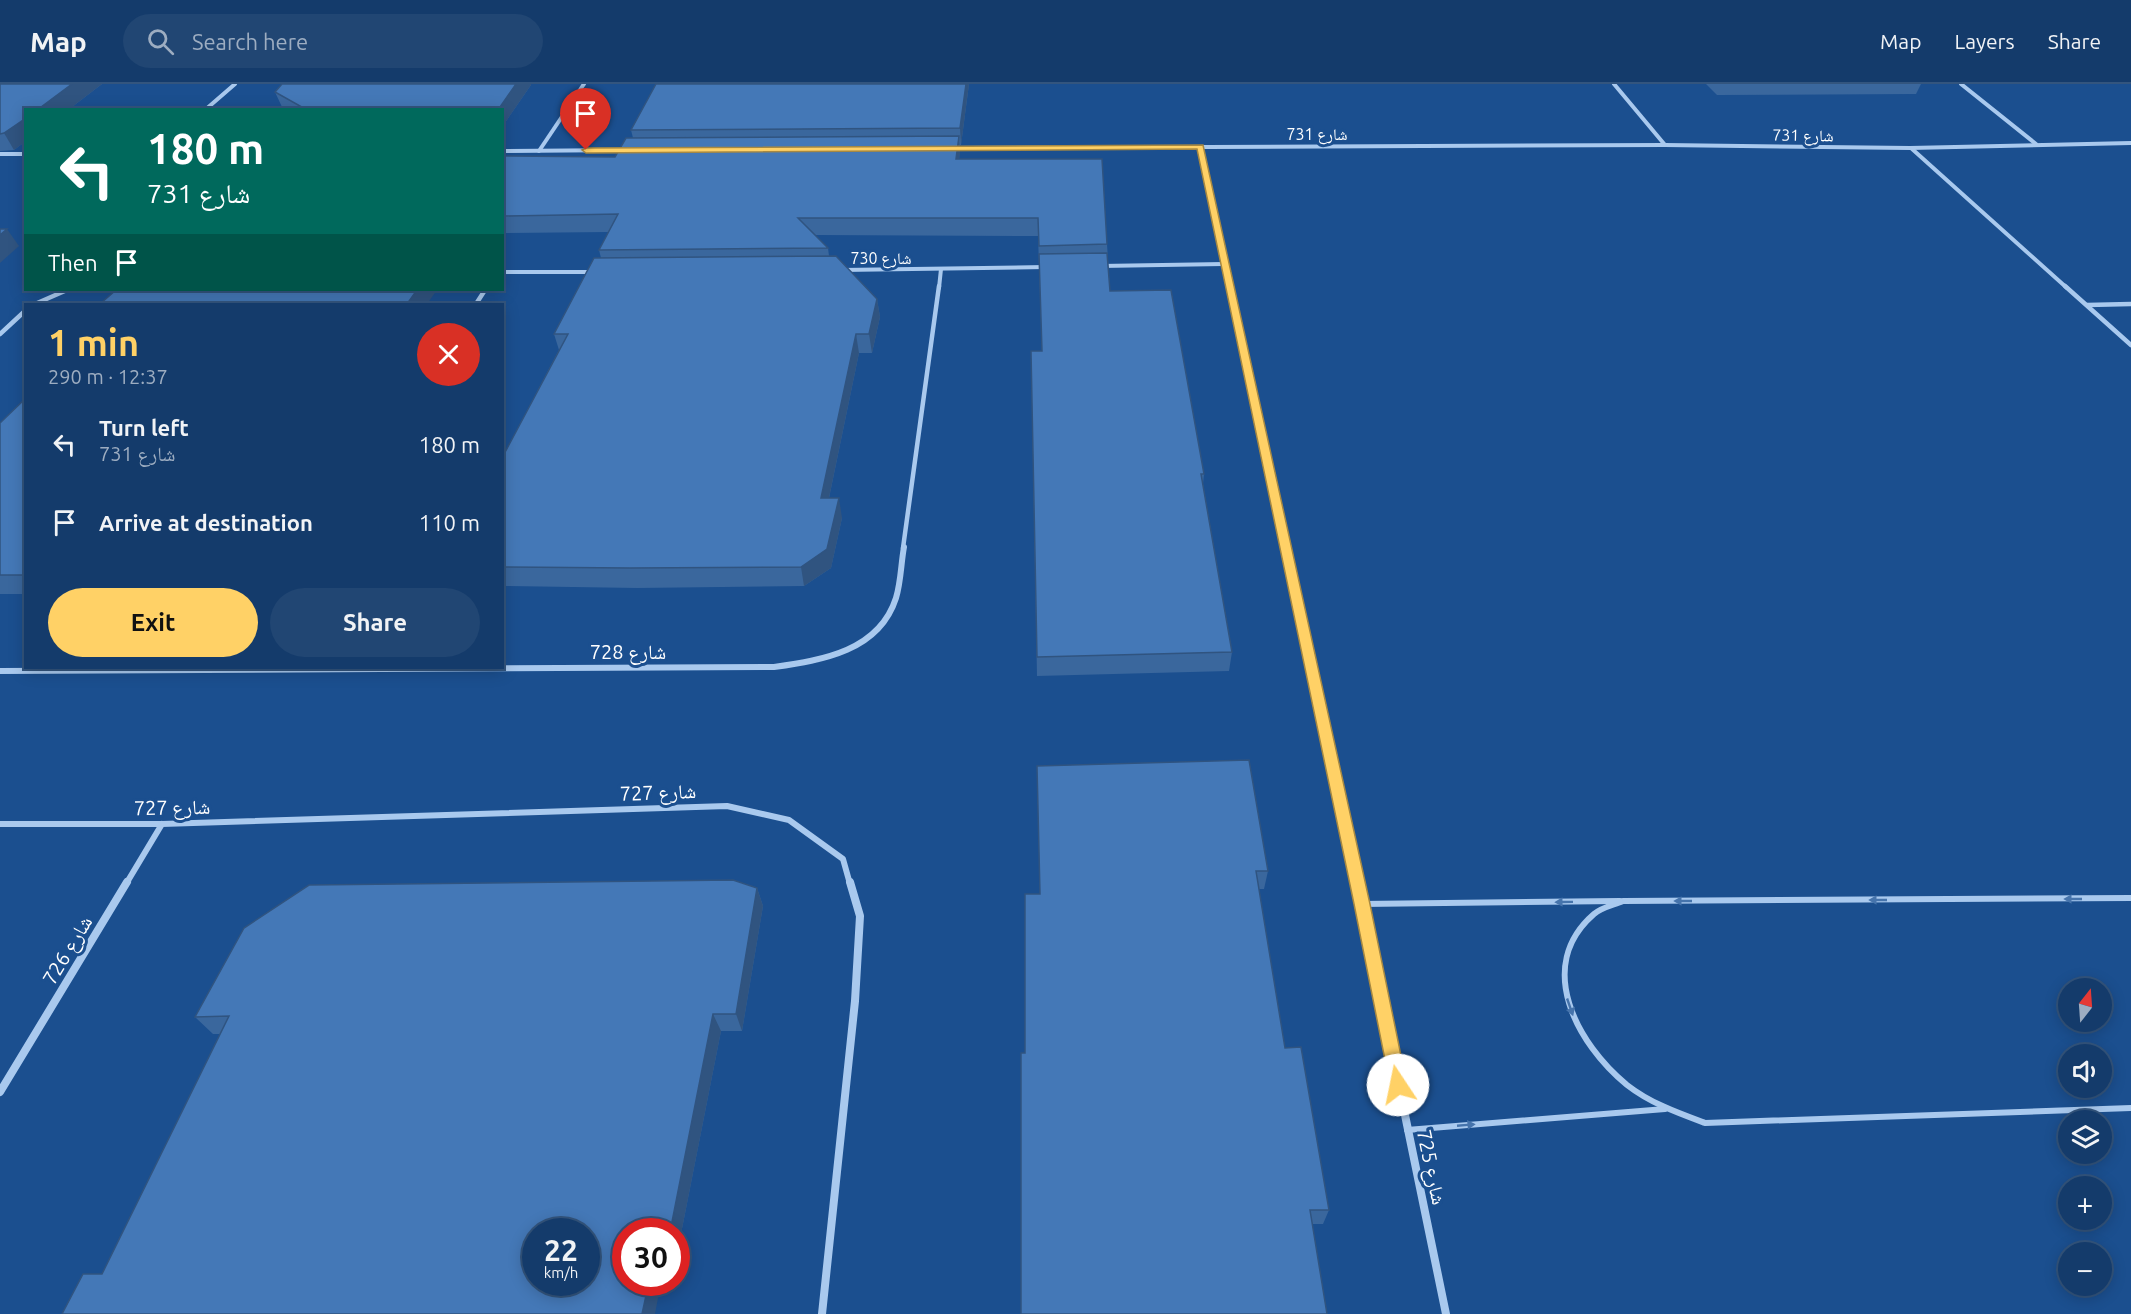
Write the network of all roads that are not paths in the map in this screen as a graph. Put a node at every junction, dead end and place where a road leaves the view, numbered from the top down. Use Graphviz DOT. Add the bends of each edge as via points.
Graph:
graph roads {
  1 [pos="235,84"];
  2 [pos="584,84"];
  3 [pos="1614,84"];
  4 [pos="1961,84"];
  5 [pos="208,108"];
  6 [pos="2131,143"];
  7 [pos="2036,144"];
  8 [pos="1665,145"];
  9 [pos="1201,147"];
  10 [pos="952,148"];
  11 [pos="1910,148"];
  12 [pos="634,150"];
  13 [pos="504,151"];
  14 [pos="539,151"];
  15 [pos="0,154"];
  16 [pos="24,154"];
  17 [pos="1224,264"];
  18 [pos="1094,266"];
  19 [pos="1047,267"];
  20 [pos="941,269"];
  21 [pos="834,270"];
  22 [pos="504,272"];
  23 [pos="597,272"];
  24 [pos="65,291"];
  25 [pos="37,303"];
  26 [pos="2086,304"];
  27 [pos="2131,304"];
  28 [pos="24,312"];
  29 [pos="0,334"];
  30 [pos="2131,345"];
  31 [pos="504,668"];
  32 [pos="167,669"];
  33 [pos="0,671"];
  34 [pos="0,824"];
  35 [pos="162,824"];
  36 [pos="2131,898"];
  37 [pos="1623,901"];
  38 [pos="1362,904"];
  39 [pos="0,1092"];
  40 [pos="2131,1108"];
  41 [pos="1666,1109"];
  42 [pos="1407,1130"];
  43 [pos="822,1314"];
  44 [pos="1446,1314"];
  1 -- 5 [label="street"];
  2 -- 14 [label="street"];
  3 -- 8 [label="street"];
  4 -- 7 [label="street"];
  6 -- 7 [label="street, شارع 731"];
  7 -- 11 [label="street, شارع 731"];
  8 -- 9 [label="street, شارع 731"];
  8 -- 11 [label="street, شارع 731"];
  9 -- 10 [label="street, شارع 731"];
  9 -- 17 [label="street, شارع 725"];
  11 -- 26 [label="street"];
  12 -- 14 [label="street"];
  13 -- 14 [label="street"];
  15 -- 16 [label="street"];
  17 -- 18 [label="street"];
  17 -- 38 [label="street, شارع 725"];
  19 -- 20 [label="street, شارع 730"];
  20 -- 21 [label="street, شارع 730"];
  20 -- 31 [label="street, شارع 728" via="897,596 886,621 861,645 818,661 774,668"];
  22 -- 23 [label="street"];
  24 -- 25 [label="street"];
  26 -- 27 [label="street"];
  26 -- 30 [label="street"];
  28 -- 29 [label="street"];
  32 -- 33 [label="street, شارع 728"];
  34 -- 35 [label="street, شارع 727"];
  35 -- 39 [label="street, شارع 726"];
  35 -- 43 [label="street, شارع 727" via="727,806 789,820 843,859 860,916 855,1001"];
  36 -- 37 [label="lane, one-way"];
  37 -- 38 [label="lane, one-way"];
  37 -- 41 [label="lane, one-way" via="1595,913 1576,933 1565,958 1564,989 1575,1022 1597,1055 1628,1086"];
  38 -- 42 [label="street, شارع 725"];
  40 -- 41 [label="lane" via="1705,1123"];
  42 -- 41 [label="lane, one-way"];
  42 -- 44 [label="street, شارع 725"];
}
